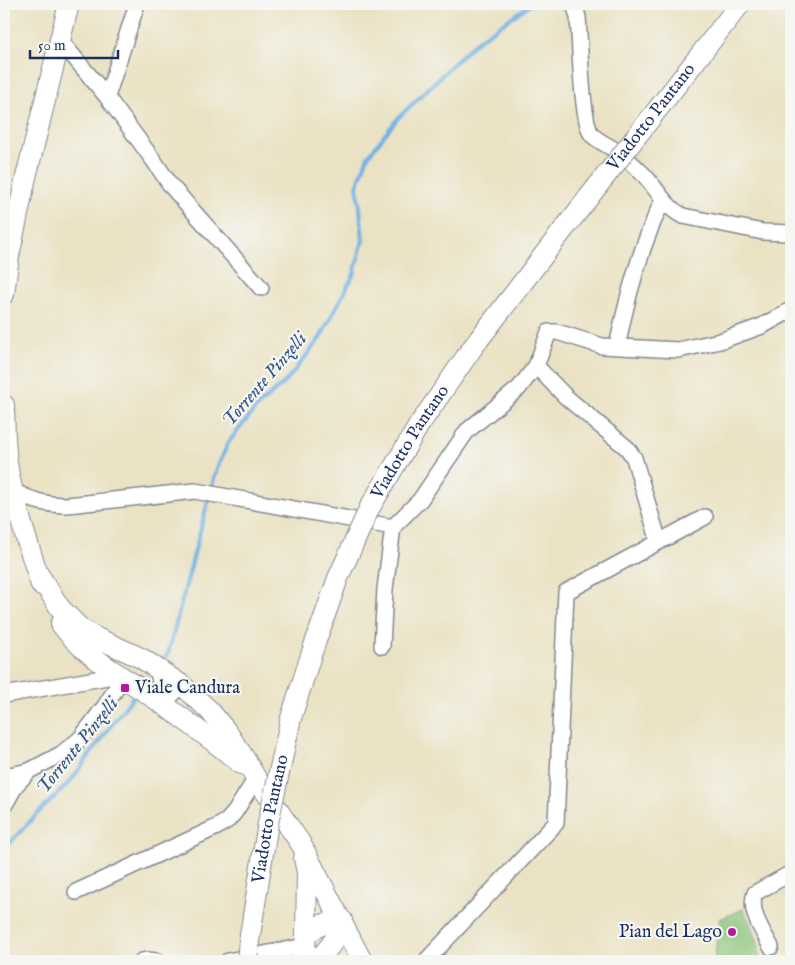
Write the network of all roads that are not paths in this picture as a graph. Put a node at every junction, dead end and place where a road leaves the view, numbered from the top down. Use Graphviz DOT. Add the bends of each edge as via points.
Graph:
graph roads {
  1 [pos="69,4"];
  2 [pos="137,4"];
  3 [pos="740,4"];
  4 [pos="576,10"];
  5 [pos="60,40"];
  6 [pos="107,96"];
  7 [pos="663,200"];
  8 [pos="791,233"];
  9 [pos="261,288"];
  10 [pos="4,294"];
  11 [pos="791,310"];
  12 [pos="617,347"];
  13 [pos="536,366"];
  14 [pos="4,405"];
  15 [pos="8,479"];
  16 [pos="705,517"];
  17 [pos="393,527"];
  18 [pos="659,542"];
  19 [pos="37,572"];
  20 [pos="382,646"];
  21 [pos="147,679"];
  22 [pos="4,695"];
  23 [pos="29,771"];
  24 [pos="4,776"];
  25 [pos="256,778"];
  26 [pos="4,806"];
  27 [pos="301,844"];
  28 [pos="791,873"];
  29 [pos="76,892"];
  30 [pos="342,920"];
  31 [pos="771,947"];
  32 [pos="311,951"];
  33 [pos="360,958"];
  34 [pos="142,961"];
  35 [pos="157,961"];
  36 [pos="228,961"];
  37 [pos="247,961"];
  38 [pos="426,961"];
  1 -- 5 [label="main road"];
  2 -- 6 [label="street"];
  3 -- 37 [label="main road, Viadotto Pantano, bridge" via="474,347 419,425 370,507 338,578 291,718 268,823"];
  4 -- 7 [label="street" via="586,123 591,134 634,164"];
  5 -- 6 [label="street"];
  5 -- 10 [label="main road" via="26,177"];
  6 -- 9 [label="street" via="170,186"];
  7 -- 8 [label="street" via="683,216 763,232"];
  7 -- 12 [label="street" via="625,307"];
  11 -- 12 [label="street" via="762,326 720,341 678,350"];
  12 -- 13 [label="street" via="549,332"];
  13 -- 17 [label="street" via="519,388 467,431 420,500"];
  13 -- 18 [label="street" via="566,398 627,448 634,458"];
  14 -- 15 [label="main road"];
  15 -- 17 [label="street" via="40,503 52,505 195,491"];
  15 -- 19 [label="main road"];
  16 -- 18 [label="street"];
  17 -- 20 [label="street"];
  18 -- 38 [label="street" via="566,592 556,823"];
  19 -- 21 [label="main road" via="60,608 81,629"];
  19 -- 21 [label="main road" via="53,613 85,651"];
  21 -- 22 [label="street"];
  21 -- 23 [label="street" via="117,687 80,739 61,754"];
  21 -- 25 [label="main road"];
  21 -- 25 [label="main road" via="183,686 227,732"];
  23 -- 24 [label="street"];
  23 -- 26 [label="street"];
  25 -- 27 [label="main road"];
  25 -- 29 [label="street" via="235,812 217,827"];
  27 -- 30 [label="main road"];
  27 -- 32 [label="main road" via="307,873"];
  28 -- 31 [label="street" via="755,893 752,900 753,911"];
  30 -- 32 [label="main road" via="334,942"];
  30 -- 32 [label="main road" via="314,927"];
  30 -- 33 [label="main road"];
  32 -- 33 [label="main road" via="347,952"];
  32 -- 36 [label="street"];
  34 -- 35 [label="street"];
}
